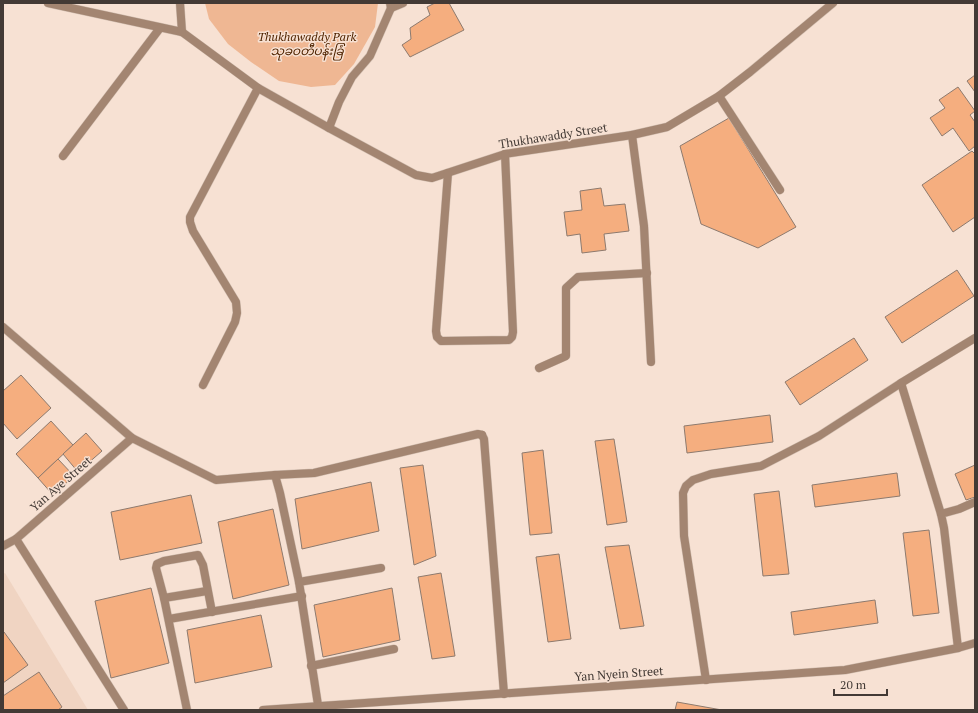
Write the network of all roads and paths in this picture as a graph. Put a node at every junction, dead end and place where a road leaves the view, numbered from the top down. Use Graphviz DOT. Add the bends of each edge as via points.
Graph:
graph roads {
  1 [pos="48,3"];
  2 [pos="180,3"];
  3 [pos="403,3"];
  4 [pos="833,3"];
  5 [pos="390,5"];
  6 [pos="160,28"];
  7 [pos="182,32"];
  8 [pos="258,88"];
  9 [pos="719,96"];
  10 [pos="329,128"];
  11 [pos="632,135"];
  12 [pos="505,154"];
  13 [pos="63,156"];
  14 [pos="448,173"];
  15 [pos="780,190"];
  16 [pos="647,273"];
  17 [pos="3,327"];
  18 [pos="975,338"];
  19 [pos="651,362"];
  20 [pos="539,368"];
  21 [pos="901,383"];
  22 [pos="203,385"];
  23 [pos="132,438"];
  24 [pos="275,475"];
  25 [pos="975,502"];
  26 [pos="941,514"];
  27 [pos="16,539"];
  28 [pos="3,546"];
  29 [pos="381,568"];
  30 [pos="299,582"];
  31 [pos="207,590"];
  32 [pos="302,596"];
  33 [pos="164,598"];
  34 [pos="212,612"];
  35 [pos="169,619"];
  36 [pos="975,642"];
  37 [pos="958,648"];
  38 [pos="394,649"];
  39 [pos="312,666"];
  40 [pos="706,680"];
  41 [pos="504,694"];
  42 [pos="318,705"];
  43 [pos="124,710"];
  44 [pos="187,710"];
  45 [pos="263,710"];
  1 -- 6 [label="street"];
  2 -- 7 [label="street"];
  3 -- 5 [label="street"];
  4 -- 9 [label="street, Thukhawaddy Street"];
  5 -- 10 [label="street" via="370,56 352,77"];
  6 -- 7 [label="street"];
  6 -- 13 [label="street"];
  7 -- 8 [label="street, Thukhawaddy Street"];
  8 -- 10 [label="street, Thukhawaddy Street"];
  8 -- 22 [label="street" via="190,217 193,231 236,302 237,313 235,322"];
  9 -- 11 [label="street, Thukhawaddy Street" via="667,127"];
  9 -- 15 [label="street"];
  10 -- 14 [label="street, Thukhawaddy Street" via="416,175 432,178"];
  11 -- 12 [label="street, Thukhawaddy Street"];
  11 -- 16 [label="street" via="644,226"];
  12 -- 14 [label="street, Thukhawaddy Street"];
  12 -- 14 [label="street" via="513,332 512,338 508,340 441,341 437,337"];
  16 -- 19 [label="street"];
  16 -- 20 [label="street" via="578,277 566,288 566,356"];
  17 -- 23 [label="street"];
  18 -- 21 [label="street"];
  21 -- 26 [label="street"];
  21 -- 40 [label="street" via="819,436 761,466 711,474 693,480 686,486 683,493 684,536"];
  23 -- 24 [label="street" via="216,480"];
  23 -- 27 [label="street, Yan Aye Street"];
  24 -- 30 [label="street"];
  24 -- 41 [label="street" via="314,473 482,435"];
  25 -- 26 [label="street"];
  26 -- 37 [label="street"];
  27 -- 28 [label="street, Yan Aye Street"];
  27 -- 43 [label="street"];
  29 -- 30 [label="street"];
  30 -- 32 [label="street"];
  31 -- 33 [label="street"];
  31 -- 33 [label="street" via="203,565 198,555 164,561 157,564 156,568"];
  31 -- 34 [label="street"];
  32 -- 34 [label="street"];
  32 -- 39 [label="street"];
  33 -- 35 [label="street"];
  34 -- 35 [label="street"];
  35 -- 44 [label="street"];
  36 -- 37 [label="street, Yan Nyein Street"];
  37 -- 40 [label="street, Yan Nyein Street" via="845,670"];
  38 -- 39 [label="street"];
  39 -- 42 [label="street"];
  40 -- 41 [label="street, Yan Nyein Street"];
  41 -- 42 [label="street, Yan Nyein Street"];
  42 -- 45 [label="street, Yan Nyein Street"];
}
